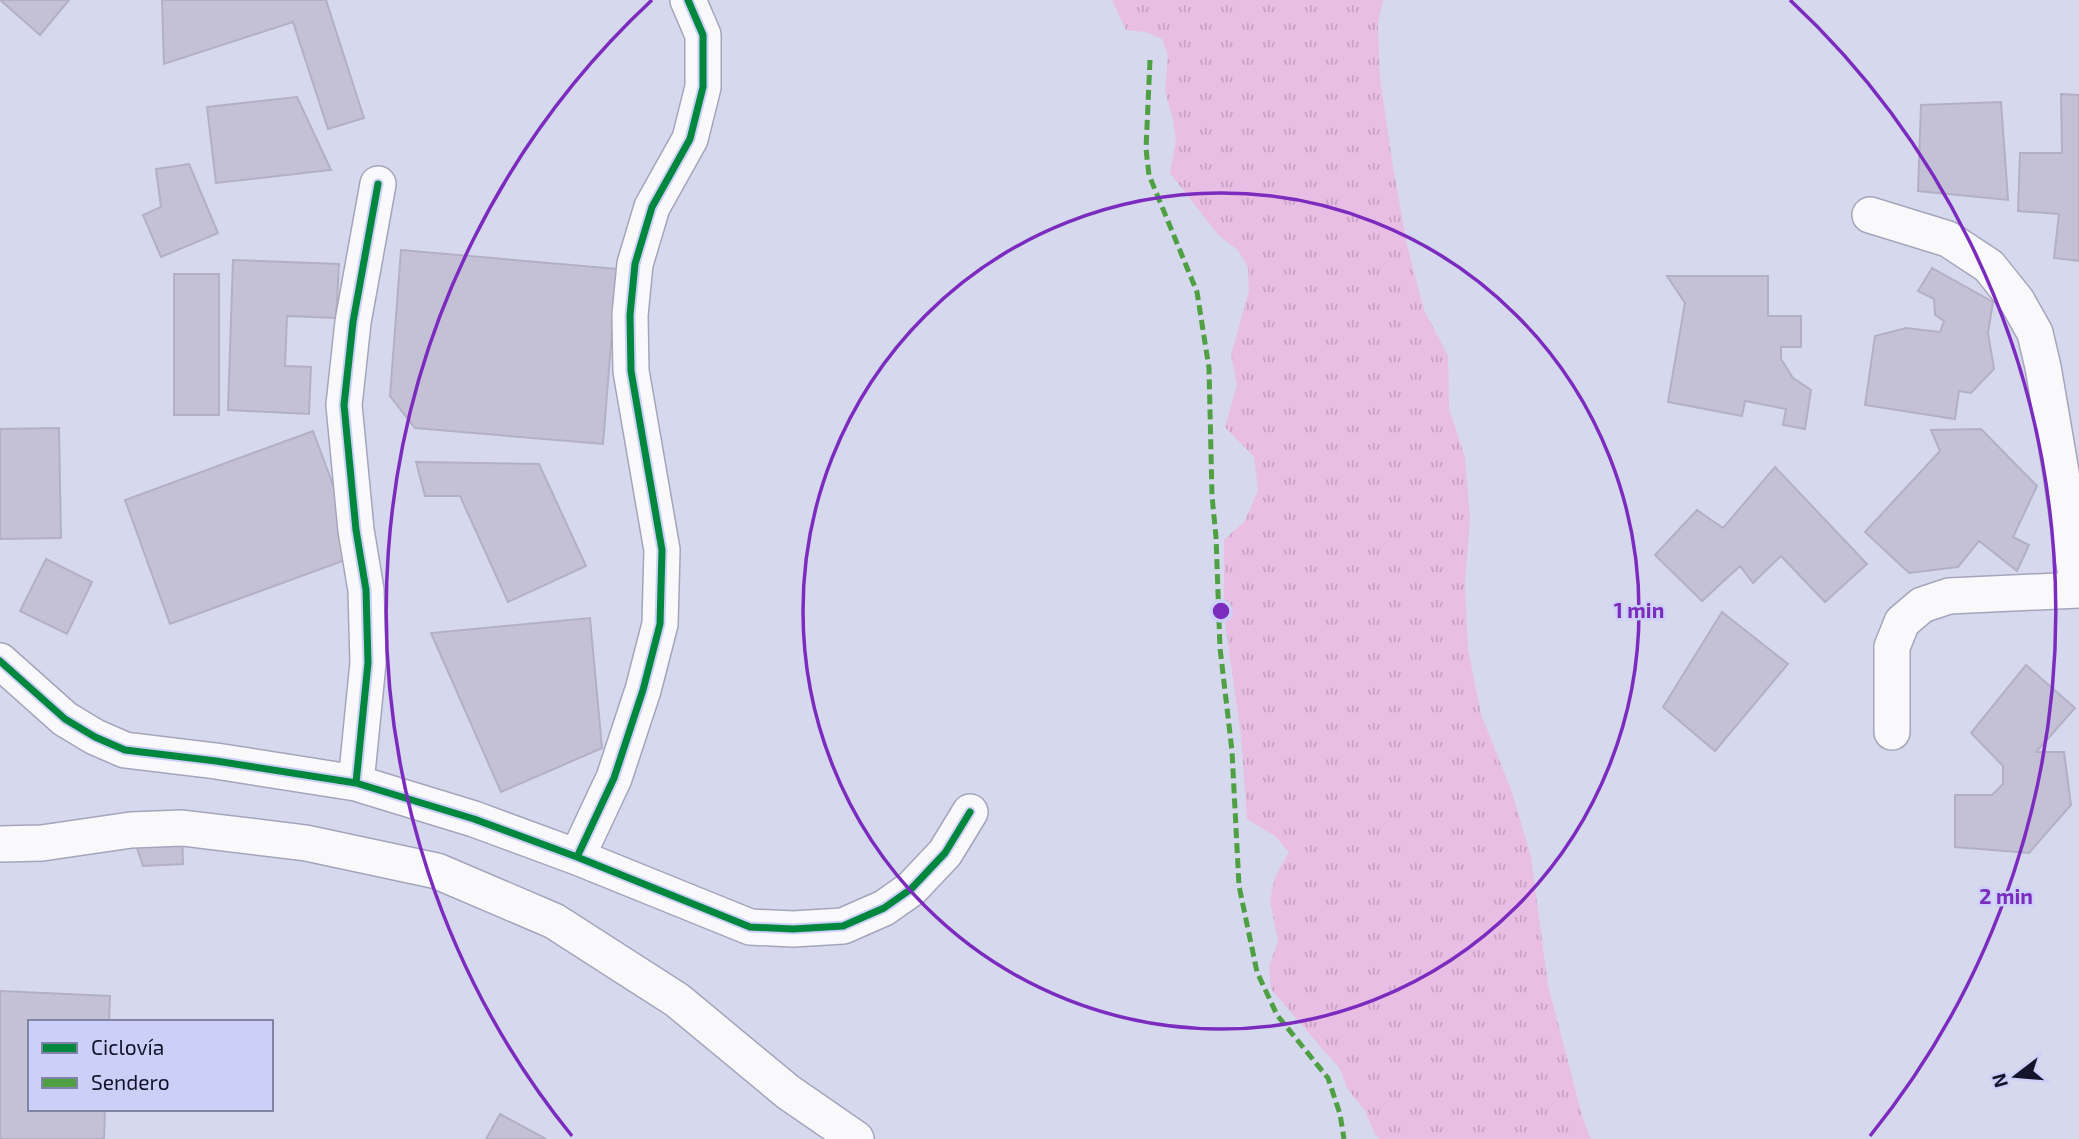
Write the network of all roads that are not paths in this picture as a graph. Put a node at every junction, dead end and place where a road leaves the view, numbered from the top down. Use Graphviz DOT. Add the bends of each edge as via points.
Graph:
graph roads {
  1 [pos="688,0"];
  2 [pos="378,184"];
  3 [pos="1870,215"];
  4 [pos="2078,590"];
  5 [pos="0,661"];
  6 [pos="1892,732"];
  7 [pos="356,783"];
  8 [pos="970,812"];
  9 [pos="0,844"];
  10 [pos="578,857"];
  11 [pos="856,1139"];
  1 -- 10 [label="street" via="703,35 703,88 690,139 652,207 635,264 630,315 631,371 662,550 660,624 614,778"];
  2 -- 7 [label="street" via="353,322 344,405 368,639"];
  3 -- 4 [label="street" via="1948,239 1989,265 2017,300 2035,333 2043,366"];
  4 -- 6 [label="street" via="1949,596 1922,605 1902,622 1892,647"];
  5 -- 7 [label="street" via="65,719 124,750"];
  7 -- 10 [label="street"];
  8 -- 10 [label="street" via="945,853 911,889 884,908 843,926 750,927"];
  9 -- 11 [label="street" via="182,828 306,843 437,871 554,921 677,1000 789,1092"];
}
